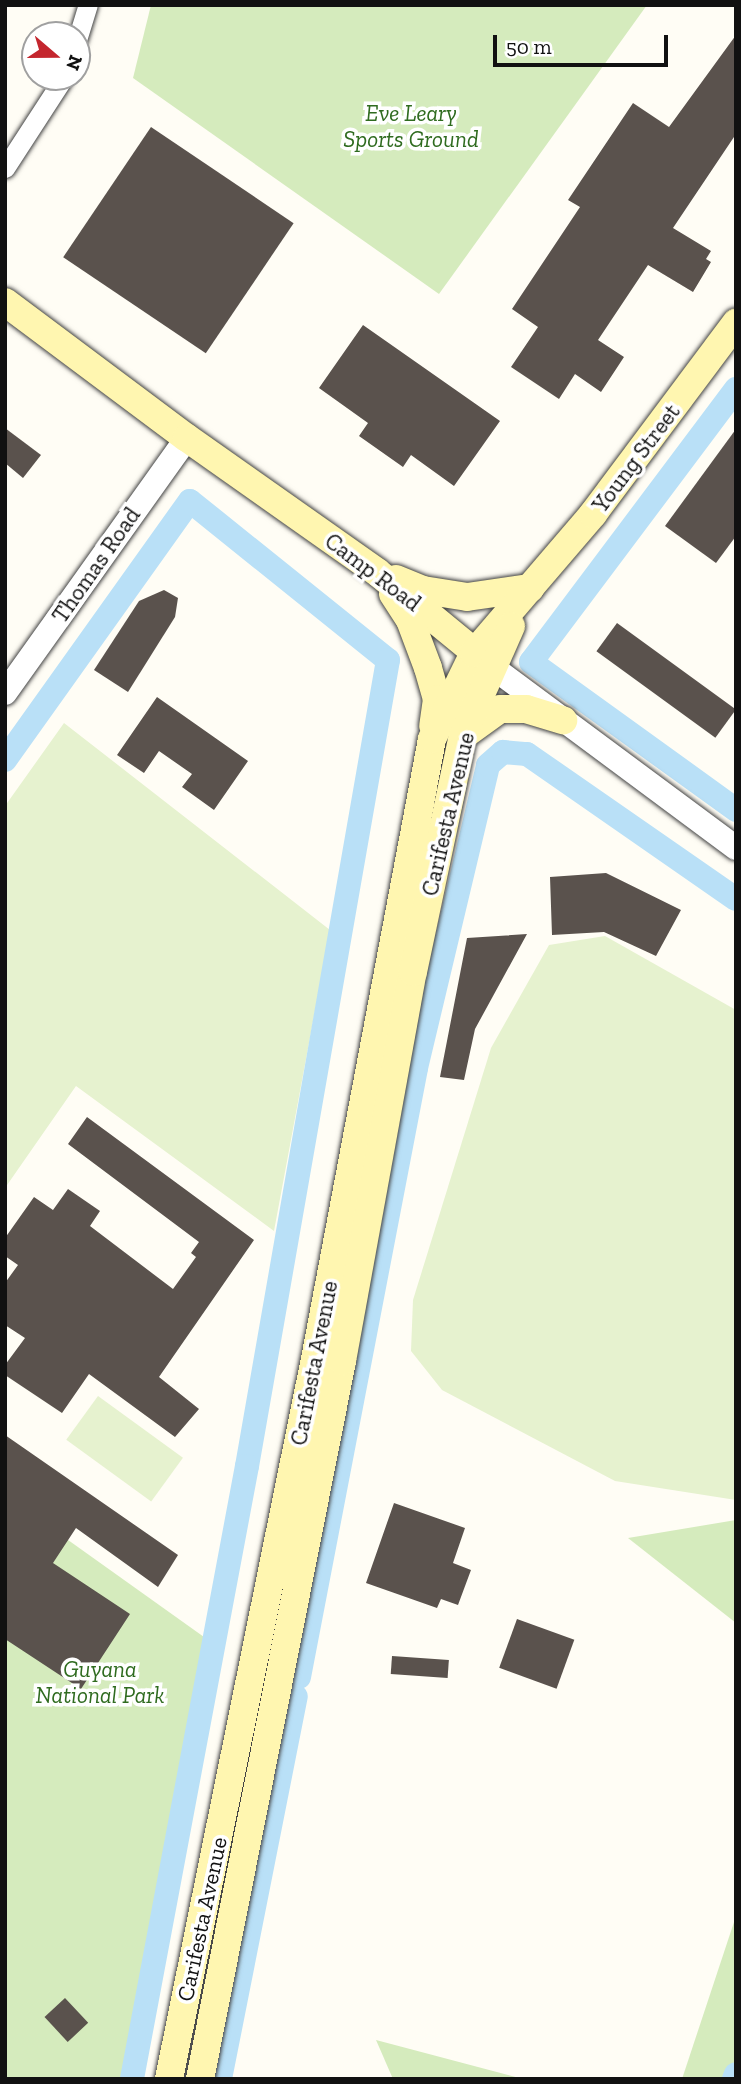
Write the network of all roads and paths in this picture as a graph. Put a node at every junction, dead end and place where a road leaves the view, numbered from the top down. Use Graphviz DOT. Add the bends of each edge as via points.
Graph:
graph roads {
  1 [pos="55,91"];
  2 [pos="5,168"];
  3 [pos="5,302"];
  4 [pos="736,323"];
  5 [pos="187,438"];
  6 [pos="377,572"];
  7 [pos="530,589"];
  8 [pos="483,660"];
  9 [pos="5,693"];
  10 [pos="563,720"];
  11 [pos="463,735"];
  12 [pos="432,739"];
  13 [pos="736,848"];
  14 [pos="169,2079"];
  15 [pos="200,2079"];
  1 -- 2 [label="street"];
  3 -- 5 [label="main road, Camp Road"];
  4 -- 7 [label="main road, Young Street" via="593,514"];
  5 -- 6 [label="main road, Camp Road"];
  5 -- 9 [label="street, Thomas Road"];
  6 -- 7 [label="main road" via="423,590 467,597"];
  6 -- 8 [label="main road, Camp Road"];
  6 -- 12 [label="main road" via="410,620 428,667 437,699"];
  7 -- 8 [label="main road, Young Street"];
  8 -- 10 [label="street, Camp Road"];
  8 -- 11 [label="main road, Carifesta Avenue"];
  8 -- 12 [label="main road, Carifesta Avenue"];
  10 -- 11 [label="main road" via="526,709 500,709"];
  10 -- 13 [label="street, Camp Road"];
  11 -- 15 [label="main road, Carifesta Avenue" via="413,972 342,1361"];
  12 -- 14 [label="main road, Carifesta Avenue" via="313,1373"];
}
